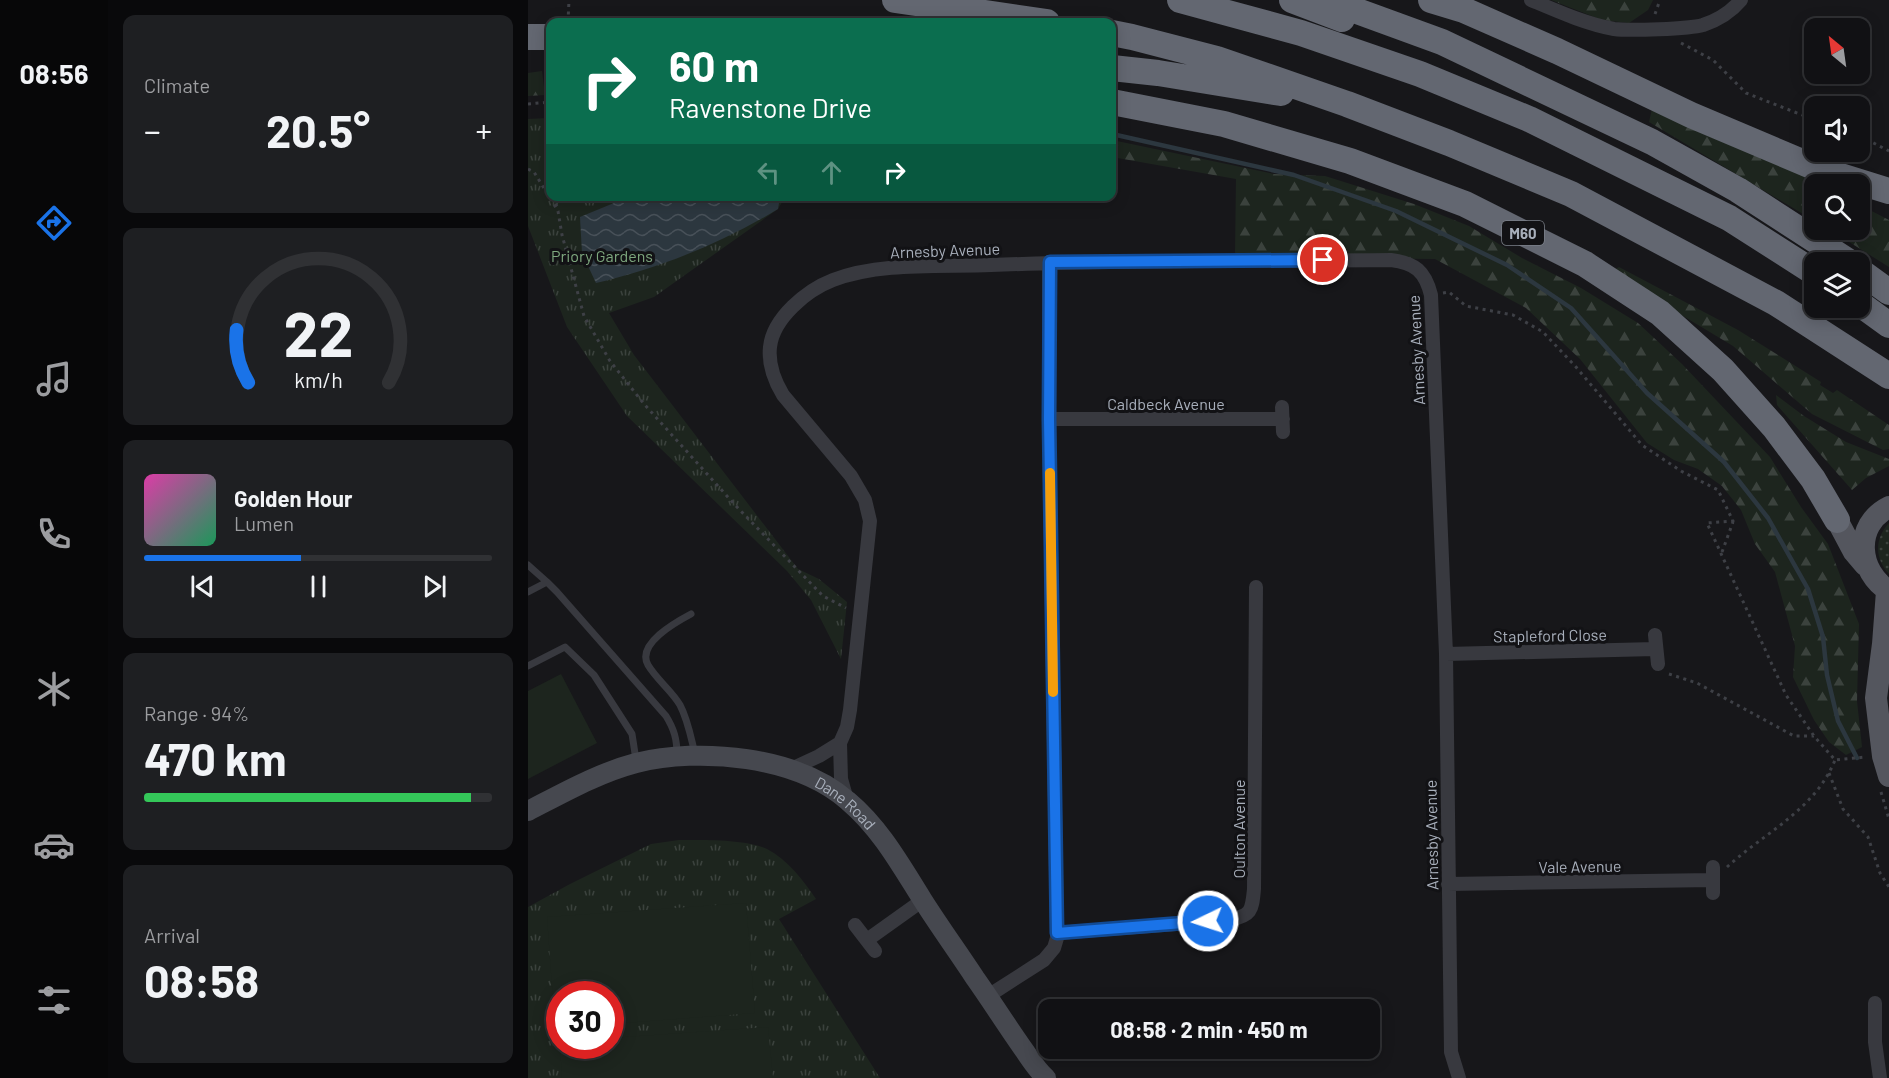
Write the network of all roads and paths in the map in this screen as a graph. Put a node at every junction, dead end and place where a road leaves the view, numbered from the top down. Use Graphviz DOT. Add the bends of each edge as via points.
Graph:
graph roads {
  1 [pos="569,0"];
  2 [pos="895,0"];
  3 [pos="1180,0"];
  4 [pos="1292,0"];
  5 [pos="1327,0"];
  6 [pos="1431,0"];
  7 [pos="1531,0"];
  8 [pos="1742,0"];
  9 [pos="568,18"];
  10 [pos="1019,18"];
  11 [pos="1657,29"];
  12 [pos="1116,34"];
  13 [pos="528,37"];
  14 [pos="546,37"];
  15 [pos="1116,69"];
  16 [pos="546,102"];
  17 [pos="1116,103"];
  18 [pos="528,104"];
  19 [pos="1347,104"];
  20 [pos="1804,116"];
  21 [pos="1870,140"];
  22 [pos="1889,151"];
  23 [pos="528,169"];
  24 [pos="1668,188"];
  25 [pos="546,191"];
  26 [pos="1889,191"];
  27 [pos="552,201"];
  28 [pos="561,201"];
  29 [pos="555,206"];
  30 [pos="1834,252"];
  31 [pos="1050,262"];
  32 [pos="1804,266"];
  33 [pos="1870,278"];
  34 [pos="1889,292"];
  35 [pos="1431,295"];
  36 [pos="1870,312"];
  37 [pos="1889,326"];
  38 [pos="1889,376"];
  39 [pos="1049,419"];
  40 [pos="1282,420"];
  41 [pos="1889,507"];
  42 [pos="1837,520"];
  43 [pos="1733,521"];
  44 [pos="1722,554"];
  45 [pos="528,565"];
  46 [pos="1866,566"];
  47 [pos="546,582"];
  48 [pos="1256,587"];
  49 [pos="1888,591"];
  50 [pos="528,592"];
  51 [pos="692,614"];
  52 [pos="861,616"];
  53 [pos="1446,654"];
  54 [pos="1658,664"];
  55 [pos="528,666"];
  56 [pos="1814,736"];
  57 [pos="840,743"];
  58 [pos="686,757"];
  59 [pos="1835,760"];
  60 [pos="636,763"];
  61 [pos="1886,766"];
  62 [pos="791,769"];
  63 [pos="1830,773"];
  64 [pos="847,800"];
  65 [pos="528,811"];
  66 [pos="1713,880"];
  67 [pos="1448,884"];
  68 [pos="1889,887"];
  69 [pos="923,900"];
  70 [pos="855,925"];
  71 [pos="1057,933"];
  72 [pos="988,996"];
  73 [pos="1875,1003"];
  74 [pos="1042,1076"];
  75 [pos="1459,1078"];
  76 [pos="1881,1078"];
  1 -- 9 [label="path"];
  2 -- 10 [label="highway"];
  3 -- 24 [label="highway" via="1301,33 1420,74 1529,119"];
  4 -- 24 [label="highway" via="1413,46 1570,121"];
  5 -- 30 [label="highway" via="1442,42 1652,142 1738,190"];
  6 -- 26 [label="highway" via="1485,19 1810,166"];
  7 -- 11 [label="street" via="1615,29"];
  8 -- 11 [label="street" via="1731,12 1701,26"];
  11 -- 20 [label="path" via="1713,60 1746,93"];
  12 -- 19 [label="highway" via="1217,59"];
  13 -- 14 [label="highway"];
  15 -- 19 [label="highway"];
  16 -- 18 [label="path"];
  17 -- 42 [label="highway, M60" via="1224,124 1350,161 1465,204 1584,264 1659,313 1723,370 1807,471"];
  19 -- 38 [label="highway" via="1571,194 1776,303"];
  21 -- 22 [label="path"];
  23 -- 25 [label="path"];
  24 -- 32 [label="highway" via="1729,218"];
  27 -- 29 [label="path"];
  28 -- 29 [label="path"];
  29 -- 52 [label="path" via="584,316 610,361 736,506 823,596"];
  31 -- 35 [label="street, Arnesby Avenue" via="1391,260 1417,268"];
  31 -- 39 [label="street"];
  31 -- 52 [label="street, Arnesby Avenue" via="872,269 810,291 792,307 775,333 770,346 774,380 845,467 865,500 870,521"];
  33 -- 34 [label="highway"];
  35 -- 43 [label="path" via="1449,292 1466,306 1513,315 1542,332 1642,445 1718,490"];
  35 -- 53 [label="street, Arnesby Avenue"];
  36 -- 37 [label="highway"];
  39 -- 40 [label="street, Caldbeck Avenue"];
  39 -- 71 [label="street"];
  41 -- 46 [label="main road" via="1872,520 1865,535"];
  42 -- 46 [label="main road"];
  43 -- 44 [label="path"];
  43 -- 44 [label="path" via="1707,524"];
  44 -- 56 [label="path" via="1786,695"];
  45 -- 47 [label="lane"];
  46 -- 49 [label="main road"];
  47 -- 50 [label="lane"];
  47 -- 58 [label="lane" via="666,716"];
  48 -- 71 [label="street, Oulton Avenue" via="1254,889 1248,914 1229,920"];
  49 -- 61 [label="main road" via="1876,698"];
  51 -- 58 [label="lane" via="651,642 646,651 649,666 684,712"];
  52 -- 57 [label="street, Arnesby Avenue" via="850,710"];
  53 -- 54 [label="street, Stapleford Close" via="1655,642"];
  53 -- 67 [label="street, Arnesby Avenue"];
  54 -- 56 [label="path" via="1671,676 1697,683 1794,736"];
  55 -- 60 [label="lane" via="565,647 594,675 632,734"];
  56 -- 59 [label="path"];
  57 -- 62 [label="street"];
  57 -- 64 [label="street, Arnesby Avenue" via="841,779"];
  58 -- 60 [label="main road, Dane Road"];
  58 -- 62 [label="main road, Dane Road" via="733,757"];
  59 -- 61 [label="path"];
  59 -- 63 [label="path"];
  60 -- 65 [label="main road, Dane Road" via="615,769"];
  62 -- 64 [label="main road, Dane Road"];
  63 -- 66 [label="path" via="1802,808"];
  63 -- 68 [label="path" via="1843,809 1868,837"];
  64 -- 69 [label="main road, Dane Road" via="888,845"];
  66 -- 67 [label="street, Vale Avenue"];
  67 -- 75 [label="street, Arnesby Avenue" via="1451,1052"];
  69 -- 70 [label="street" via="871,945"];
  69 -- 72 [label="main road, Dane Road"];
  71 -- 72 [label="street" via="1054,948 1044,960"];
  72 -- 74 [label="main road, Dane Road"];
  73 -- 76 [label="street" via="1875,1042"];
}
